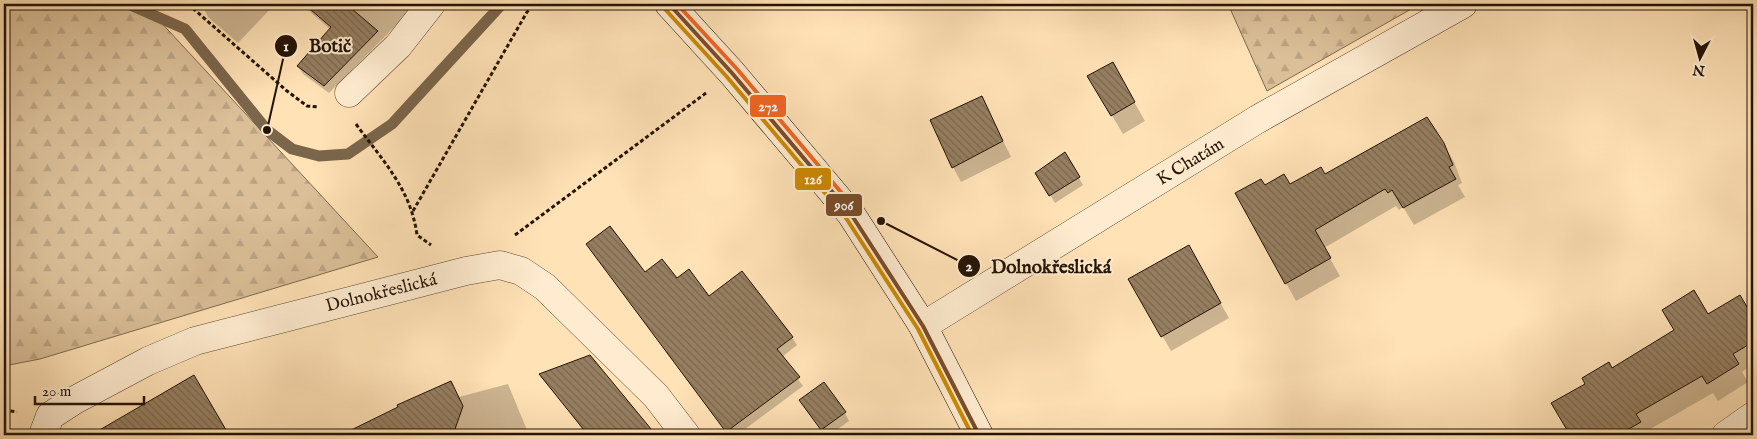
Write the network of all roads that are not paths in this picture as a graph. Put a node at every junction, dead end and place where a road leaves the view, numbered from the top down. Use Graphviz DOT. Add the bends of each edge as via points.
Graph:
graph roads {
  1 [pos="431,4"];
  2 [pos="669,4"];
  3 [pos="1463,4"];
  4 [pos="337,100"];
  5 [pos="923,326"];
  6 [pos="1753,416"];
  7 [pos="43,435"];
  8 [pos="686,435"];
  9 [pos="979,435"];
  10 [pos="1726,435"];
  1 -- 4 [label="street" via="398,46"];
  2 -- 5 [label="street" via="851,214"];
  3 -- 5 [label="street, K Chatám" via="1258,120"];
  5 -- 9 [label="street"];
  6 -- 10 [label="street"];
  7 -- 8 [label="street, Dolnokřeslická" via="50,416 148,361 195,341 500,265 521,271 545,287 656,396"];
}
